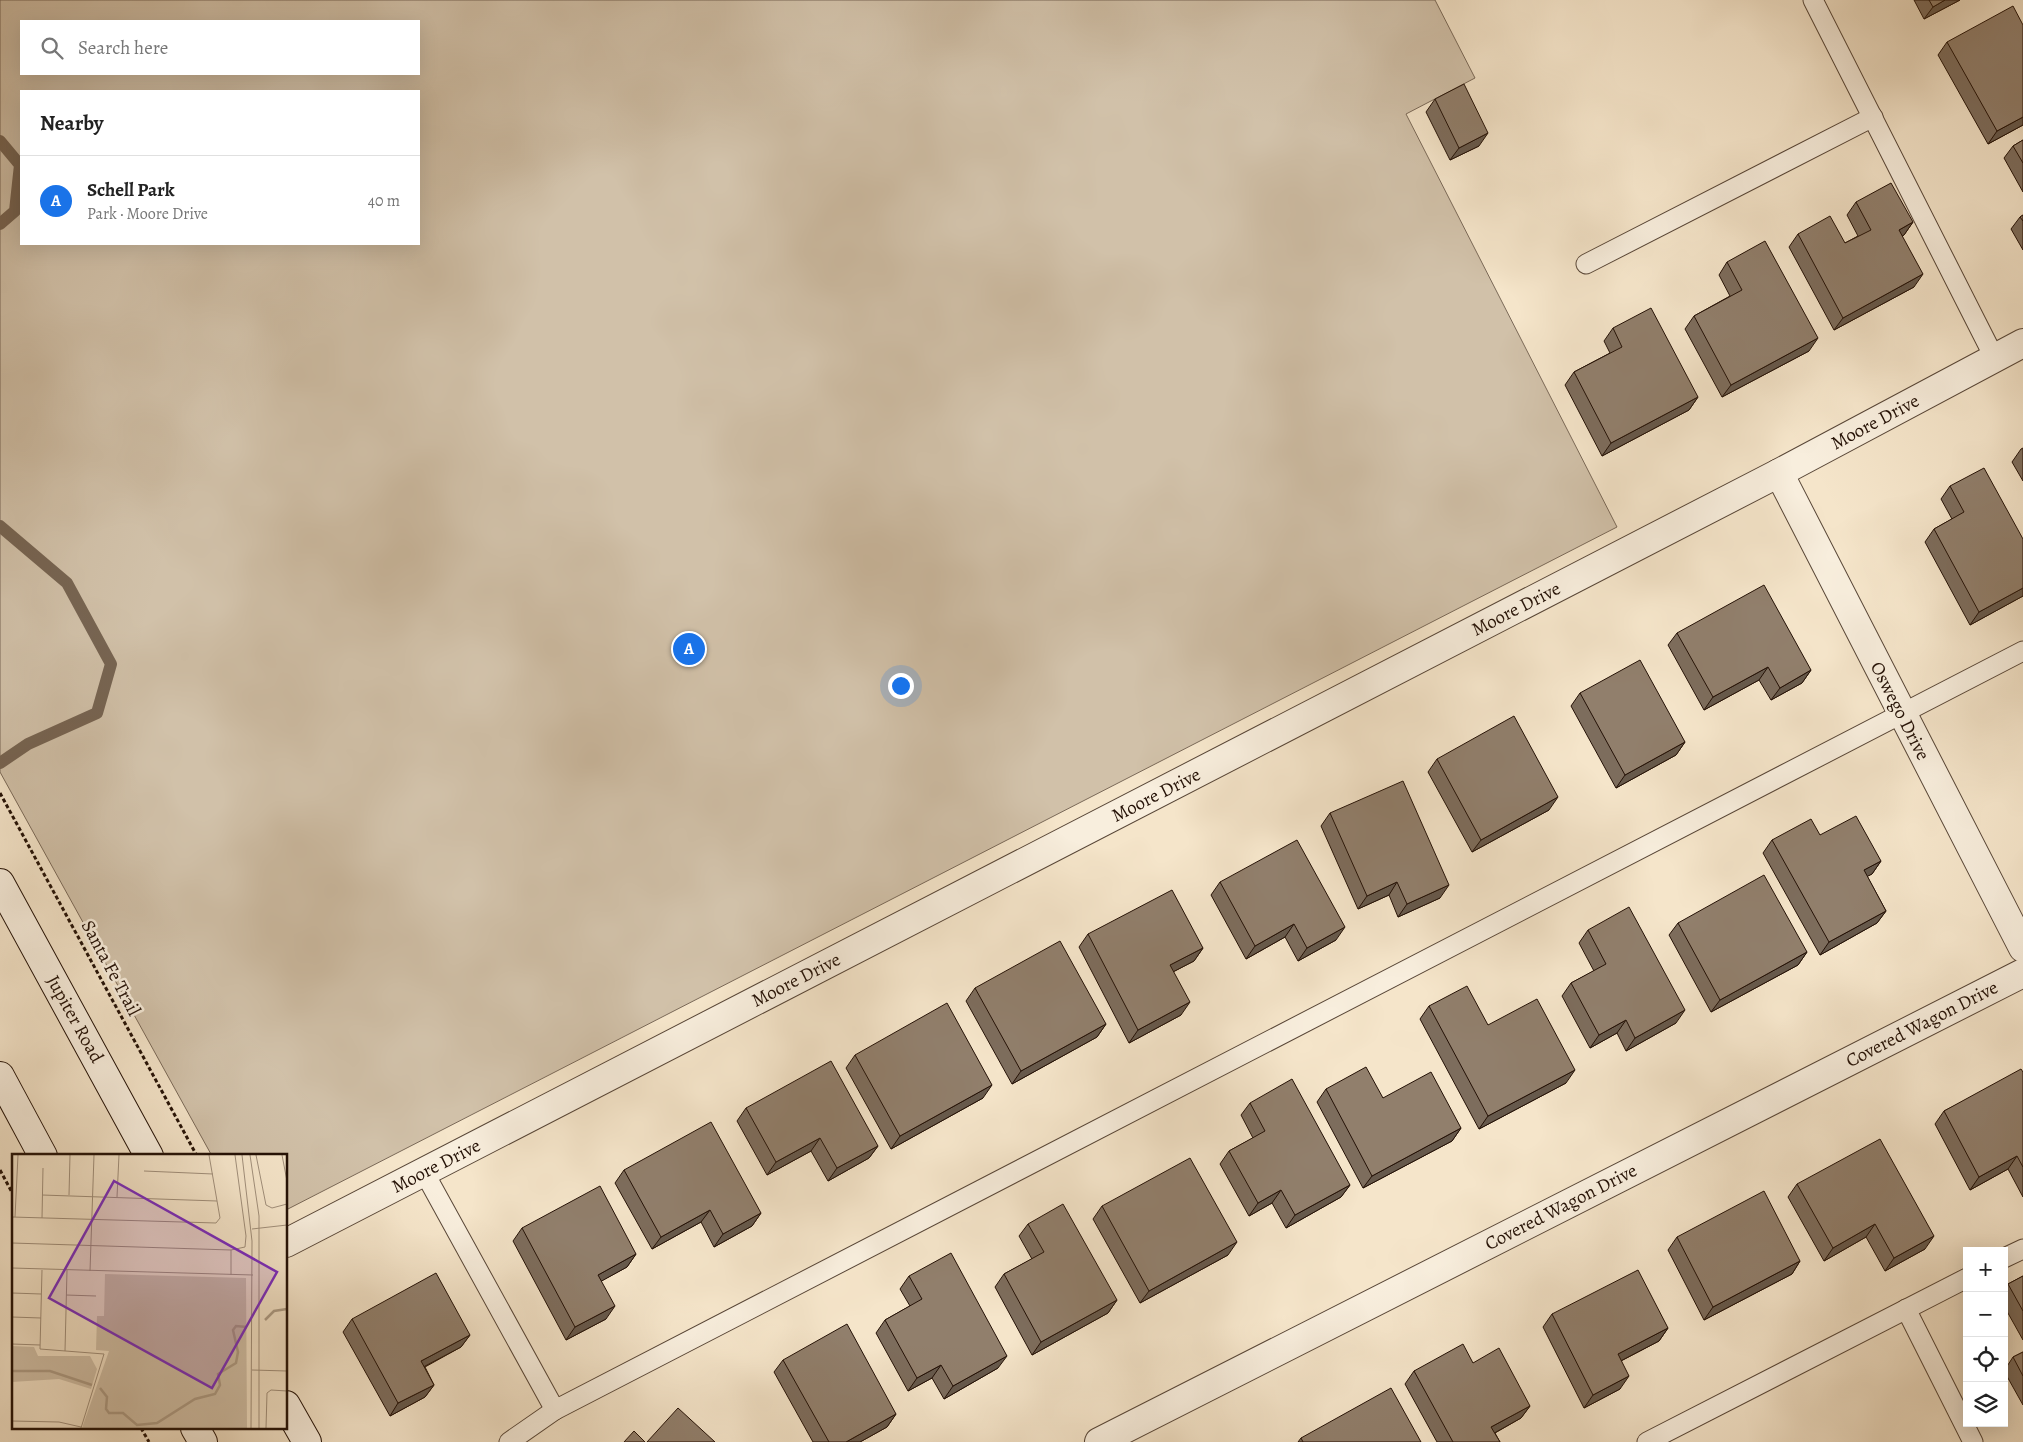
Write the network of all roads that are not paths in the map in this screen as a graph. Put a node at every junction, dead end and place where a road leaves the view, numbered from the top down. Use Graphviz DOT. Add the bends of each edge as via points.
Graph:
graph roads {
  1 [pos="1813,0"];
  2 [pos="1873,117"];
  3 [pos="1586,264"];
  4 [pos="2023,342"];
  5 [pos="1994,357"];
  6 [pos="1779,473"];
  7 [pos="2023,651"];
  8 [pos="1901,714"];
  9 [pos="0,883"];
  10 [pos="2023,948"];
  11 [pos="2023,973"];
  12 [pos="0,1076"];
  13 [pos="42,1154"];
  14 [pos="148,1154"];
  15 [pos="424,1172"];
  16 [pos="288,1242"];
  17 [pos="2023,1249"];
  18 [pos="2008,1256"];
  19 [pos="1963,1280"];
  20 [pos="1906,1309"];
  21 [pos="288,1409"];
  22 [pos="555,1410"];
  23 [pos="196,1430"];
  24 [pos="203,1442"];
  25 [pos="307,1442"];
  26 [pos="508,1442"];
  27 [pos="1099,1442"];
  28 [pos="1647,1442"];
  29 [pos="1972,1442"];
  1 -- 2 [label="lane"];
  2 -- 3 [label="lane"];
  2 -- 5 [label="lane"];
  4 -- 5 [label="street, Moore Drive"];
  5 -- 6 [label="street, Moore Drive"];
  6 -- 8 [label="street, Oswego Drive"];
  6 -- 15 [label="street, Moore Drive"];
  7 -- 8 [label="lane"];
  8 -- 10 [label="street, Oswego Drive"];
  8 -- 22 [label="lane"];
  9 -- 14 [label="street, Jupiter Road"];
  11 -- 27 [label="street, Covered Wagon Drive"];
  12 -- 13 [label="street"];
  15 -- 16 [label="street, Moore Drive"];
  15 -- 22 [label="lane"];
  17 -- 18 [label="lane"];
  19 -- 20 [label="lane"];
  20 -- 28 [label="lane"];
  20 -- 29 [label="lane"];
  21 -- 25 [label="street"];
  22 -- 26 [label="lane"];
  23 -- 24 [label="street"];
}
